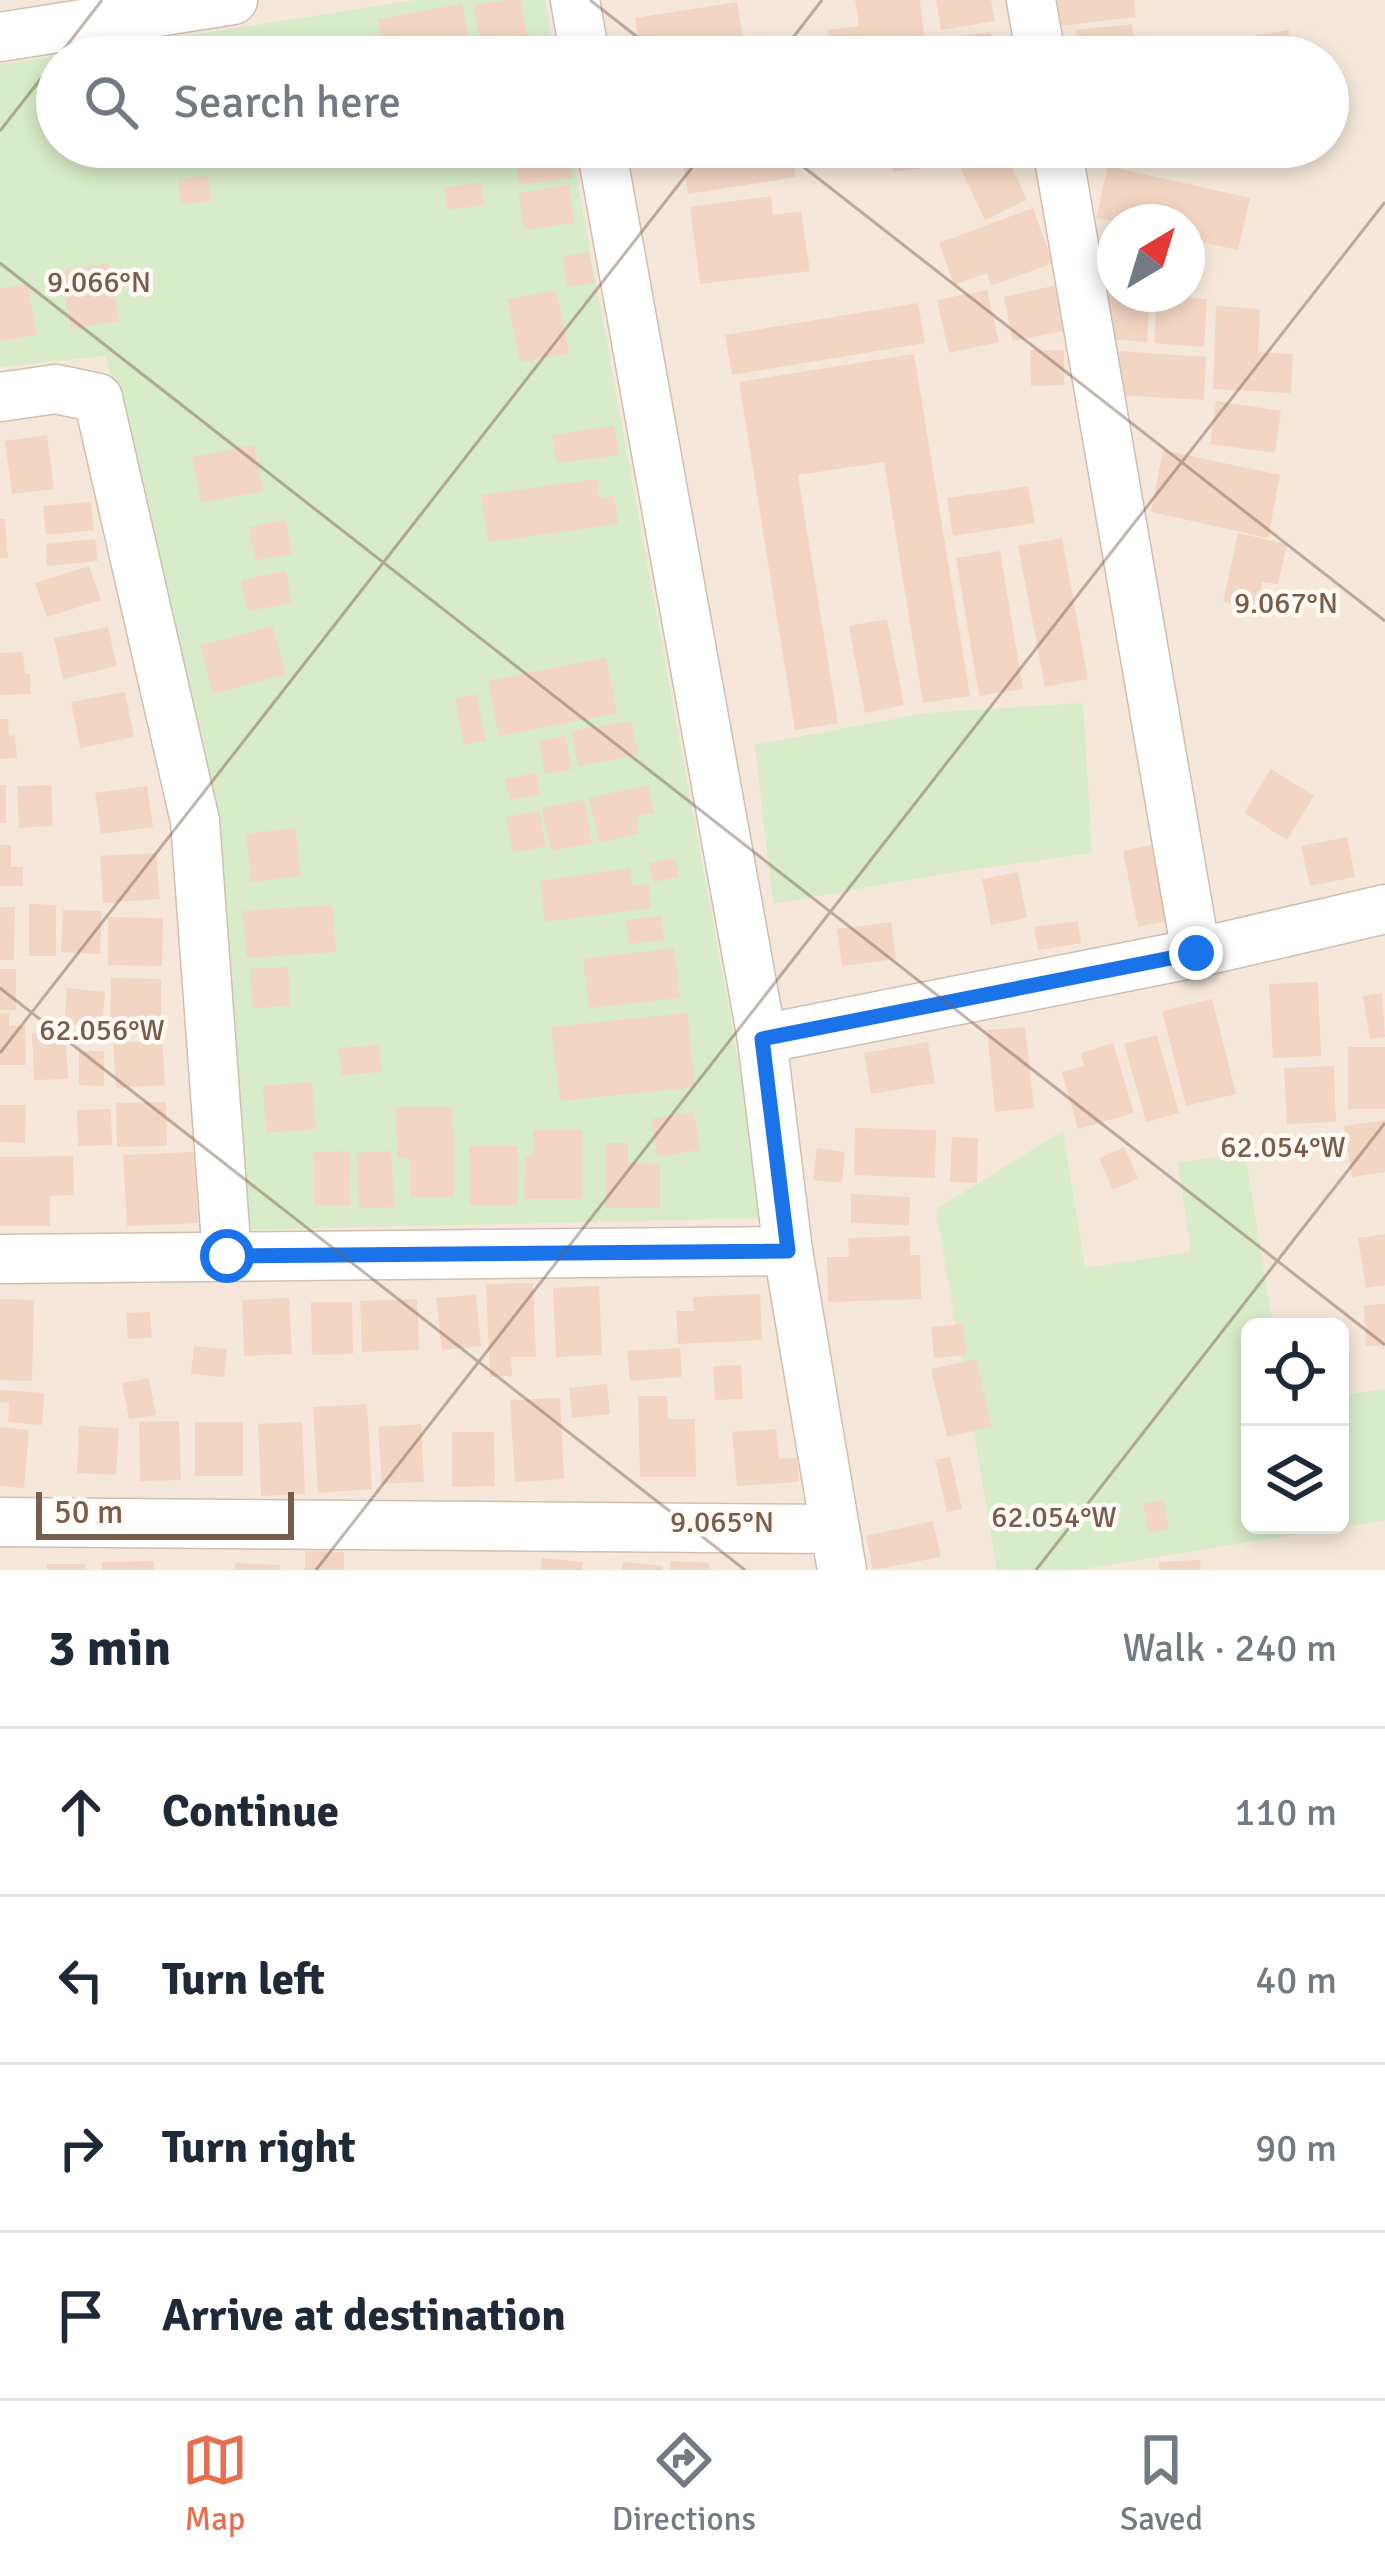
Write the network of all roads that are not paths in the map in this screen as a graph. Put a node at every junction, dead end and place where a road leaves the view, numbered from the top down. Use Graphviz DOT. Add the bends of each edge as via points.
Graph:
graph roads {
  1 [pos="233,0"];
  2 [pos="574,0"];
  3 [pos="1031,0"];
  4 [pos="581,36"];
  5 [pos="1037,36"];
  6 [pos="0,37"];
  7 [pos="605,168"];
  8 [pos="1061,168"];
  9 [pos="0,398"];
  10 [pos="1385,910"];
  11 [pos="1196,953"];
  12 [pos="762,1039"];
  13 [pos="788,1251"];
  14 [pos="227,1256"];
  15 [pos="0,1259"];
  16 [pos="0,1522"];
  17 [pos="838,1549"];
  1 -- 6 [label="street"];
  2 -- 4 [label="street"];
  3 -- 5 [label="street"];
  7 -- 12 [label="street"];
  8 -- 11 [label="street"];
  9 -- 14 [label="street" via="56,389 98,398 195,821"];
  10 -- 11 [label="street"];
  11 -- 12 [label="street"];
  12 -- 13 [label="street"];
  13 -- 14 [label="street"];
  13 -- 17 [label="street"];
  14 -- 15 [label="street"];
  16 -- 17 [label="street"];
}
